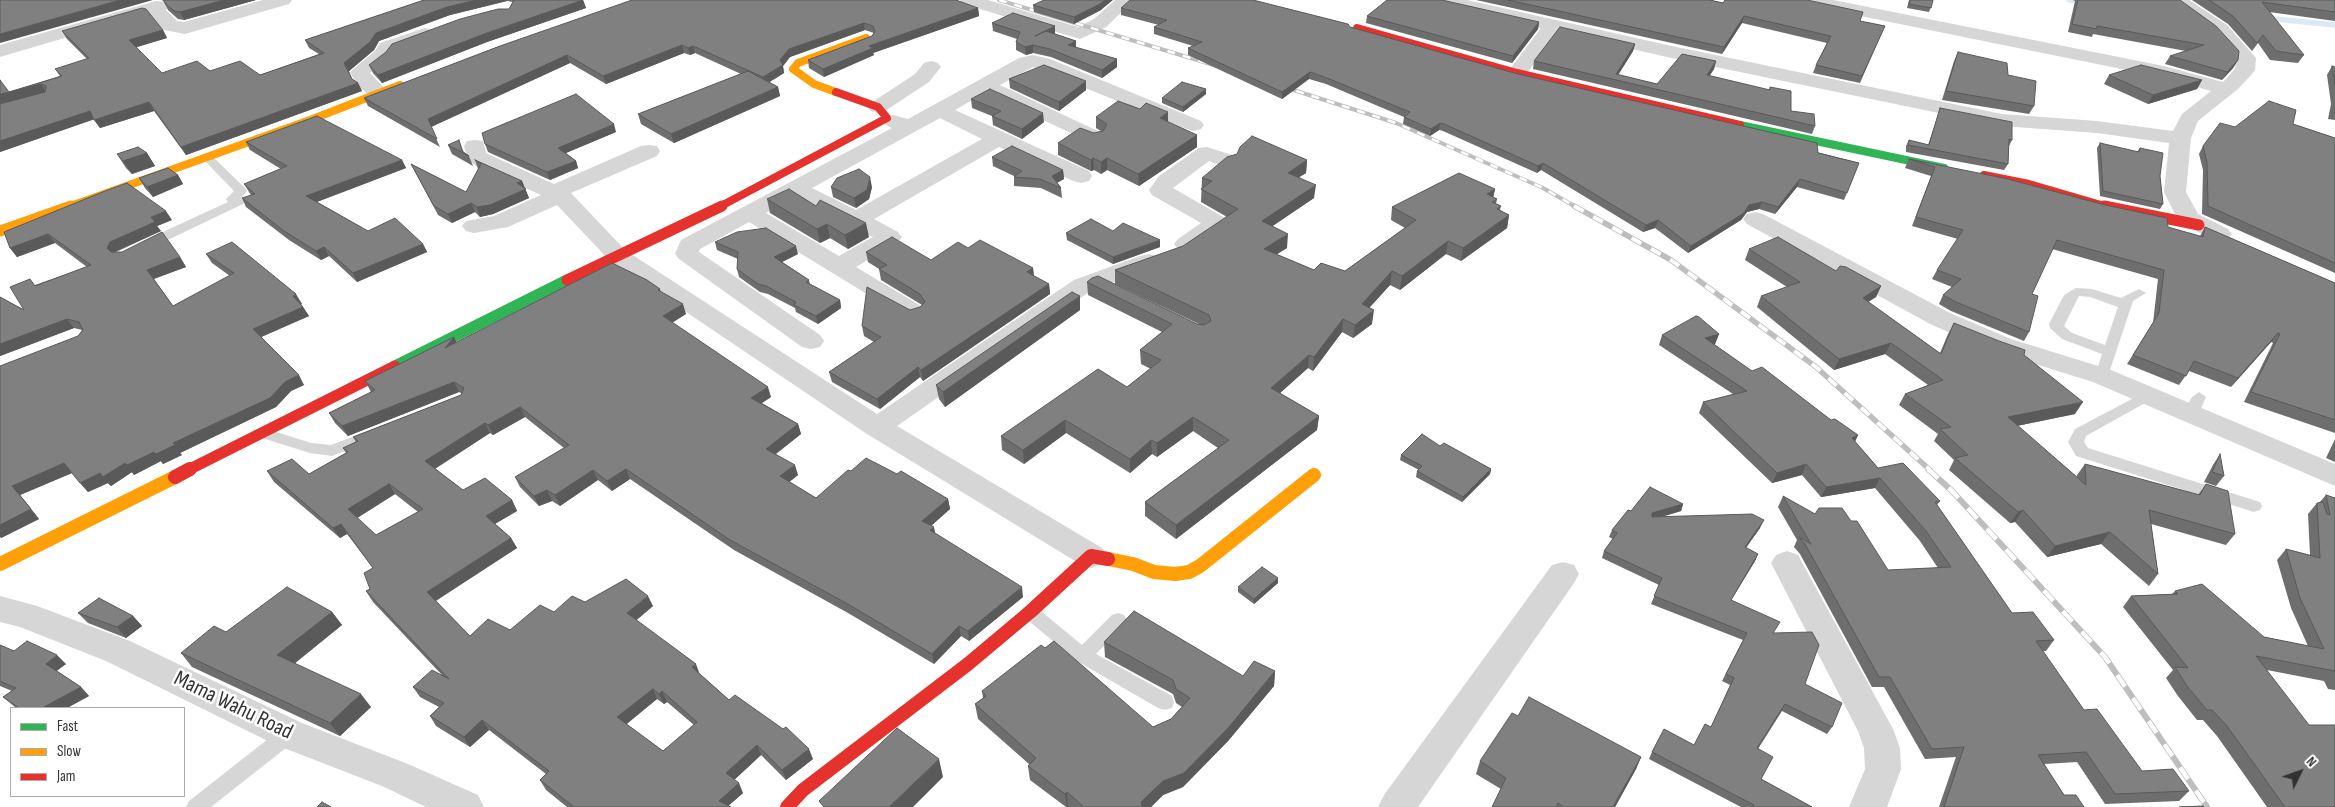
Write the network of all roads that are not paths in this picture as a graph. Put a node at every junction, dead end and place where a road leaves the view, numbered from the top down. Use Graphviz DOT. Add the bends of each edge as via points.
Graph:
graph roads {
  1 [pos="283,0"];
  2 [pos="970,0"];
  3 [pos="1125,0"];
  4 [pos="1444,0"];
  5 [pos="1806,0"];
  6 [pos="2177,0"];
  7 [pos="1472,3"];
  8 [pos="1553,25"];
  9 [pos="444,26"];
  10 [pos="1357,28"];
  11 [pos="866,38"];
  12 [pos="0,51"];
  13 [pos="931,67"];
  14 [pos="1517,73"];
  15 [pos="409,81"];
  16 [pos="984,85"];
  17 [pos="2226,89"];
  18 [pos="379,93"];
  19 [pos="940,110"];
  20 [pos="883,113"];
  21 [pos="1194,125"];
  22 [pos="909,127"];
  23 [pos="1095,137"];
  24 [pos="2180,138"];
  25 [pos="998,139"];
  26 [pos="475,146"];
  27 [pos="649,151"];
  28 [pos="207,157"];
  29 [pos="1227,161"];
  30 [pos="1954,170"];
  31 [pos="1973,173"];
  32 [pos="1081,176"];
  33 [pos="796,188"];
  34 [pos="557,193"];
  35 [pos="749,212"];
  36 [pos="1755,219"];
  37 [pos="856,220"];
  38 [pos="2199,224"];
  39 [pos="474,226"];
  40 [pos="0,231"];
  41 [pos="2235,240"];
  42 [pos="130,252"];
  43 [pos="617,255"];
  44 [pos="840,266"];
  45 [pos="2138,293"];
  46 [pos="2126,305"];
  47 [pos="912,311"];
  48 [pos="811,341"];
  49 [pos="2106,364"];
  50 [pos="2149,395"];
  51 [pos="877,427"];
  52 [pos="388,429"];
  53 [pos="264,433"];
  54 [pos="1314,476"];
  55 [pos="2335,476"];
  56 [pos="2254,506"];
  57 [pos="1091,556"];
  58 [pos="1787,563"];
  59 [pos="0,564"];
  60 [pos="1563,574"];
  61 [pos="0,609"];
  62 [pos="1030,612"];
  63 [pos="1118,620"];
  64 [pos="1083,656"];
  65 [pos="1165,702"];
  66 [pos="289,734"];
  67 [pos="196,807"];
  68 [pos="465,807"];
  69 [pos="787,807"];
  70 [pos="1397,807"];
  71 [pos="1868,807"];
  1 -- 12 [label="street" via="185,28 171,26 155,9 150,10 159,6 156,6"];
  2 -- 3 [label="street" via="1076,32 1084,32 1100,23"];
  4 -- 7 [label="street"];
  5 -- 17 [label="street" via="2156,71"];
  6 -- 17 [label="street" via="2220,29 2246,58 2245,70"];
  7 -- 8 [label="street"];
  8 -- 14 [label="street"];
  8 -- 24 [label="street" via="2002,120 2097,127"];
  9 -- 18 [label="street" via="387,47 382,56 360,72 365,82"];
  10 -- 14 [label="street"];
  11 -- 20 [label="street" via="798,62 793,69 814,84"];
  13 -- 20 [label="street"];
  14 -- 30 [label="street" via="1802,140"];
  15 -- 18 [label="street"];
  16 -- 19 [label="street"];
  16 -- 21 [label="street" via="1026,62 1039,61"];
  16 -- 23 [label="street"];
  17 -- 24 [label="street" via="2189,118"];
  18 -- 28 [label="street"];
  19 -- 22 [label="street"];
  19 -- 25 [label="street"];
  20 -- 22 [label="street"];
  20 -- 43 [label="street" via="729,202"];
  22 -- 33 [label="street"];
  24 -- 38 [label="street" via="2175,192 2189,218"];
  25 -- 32 [label="street"];
  25 -- 37 [label="street"];
  26 -- 34 [label="street" via="476,155 484,161"];
  27 -- 34 [label="street"];
  28 -- 40 [label="street"];
  28 -- 42 [label="lane" via="241,191 232,199 239,201"];
  29 -- 51 [label="street" via="1207,153 1167,181 1160,190 1217,223 1167,254 1103,284 1083,285"];
  31 -- 38 [label="street" via="2029,184 2116,209"];
  33 -- 35 [label="street"];
  33 -- 37 [label="street"];
  34 -- 39 [label="street" via="500,222"];
  34 -- 43 [label="street"];
  35 -- 44 [label="street"];
  35 -- 48 [label="street" via="689,244 687,254"];
  36 -- 49 [label="street" via="1942,318 2002,345"];
  37 -- 44 [label="street" via="890,238"];
  38 -- 41 [label="street"];
  43 -- 51 [label="street"];
  43 -- 53 [label="street"];
  44 -- 47 [label="street"];
  45 -- 46 [label="lane" via="2127,299"];
  46 -- 49 [label="lane"];
  46 -- 49 [label="lane" via="2092,293 2076,292 2056,324"];
  49 -- 50 [label="street"];
  50 -- 55 [label="street" via="2195,405"];
  50 -- 56 [label="lane" via="2080,434 2076,442 2082,452"];
  51 -- 57 [label="street"];
  52 -- 53 [label="lane" via="332,451 310,448"];
  53 -- 59 [label="street"];
  54 -- 57 [label="street" via="1189,572 1154,572 1133,564"];
  57 -- 62 [label="street"];
  58 -- 71 [label="street" via="1882,748 1883,769"];
  60 -- 70 [label="street"];
  61 -- 66 [label="street, Mama Wahu Road" via="25,615 118,651"];
  62 -- 64 [label="lane"];
  62 -- 69 [label="street" via="968,664 803,790"];
  63 -- 64 [label="lane"];
  64 -- 65 [label="lane"];
  66 -- 67 [label="lane"];
  66 -- 68 [label="street, Mama Wahu Road" via="395,775"];
}
